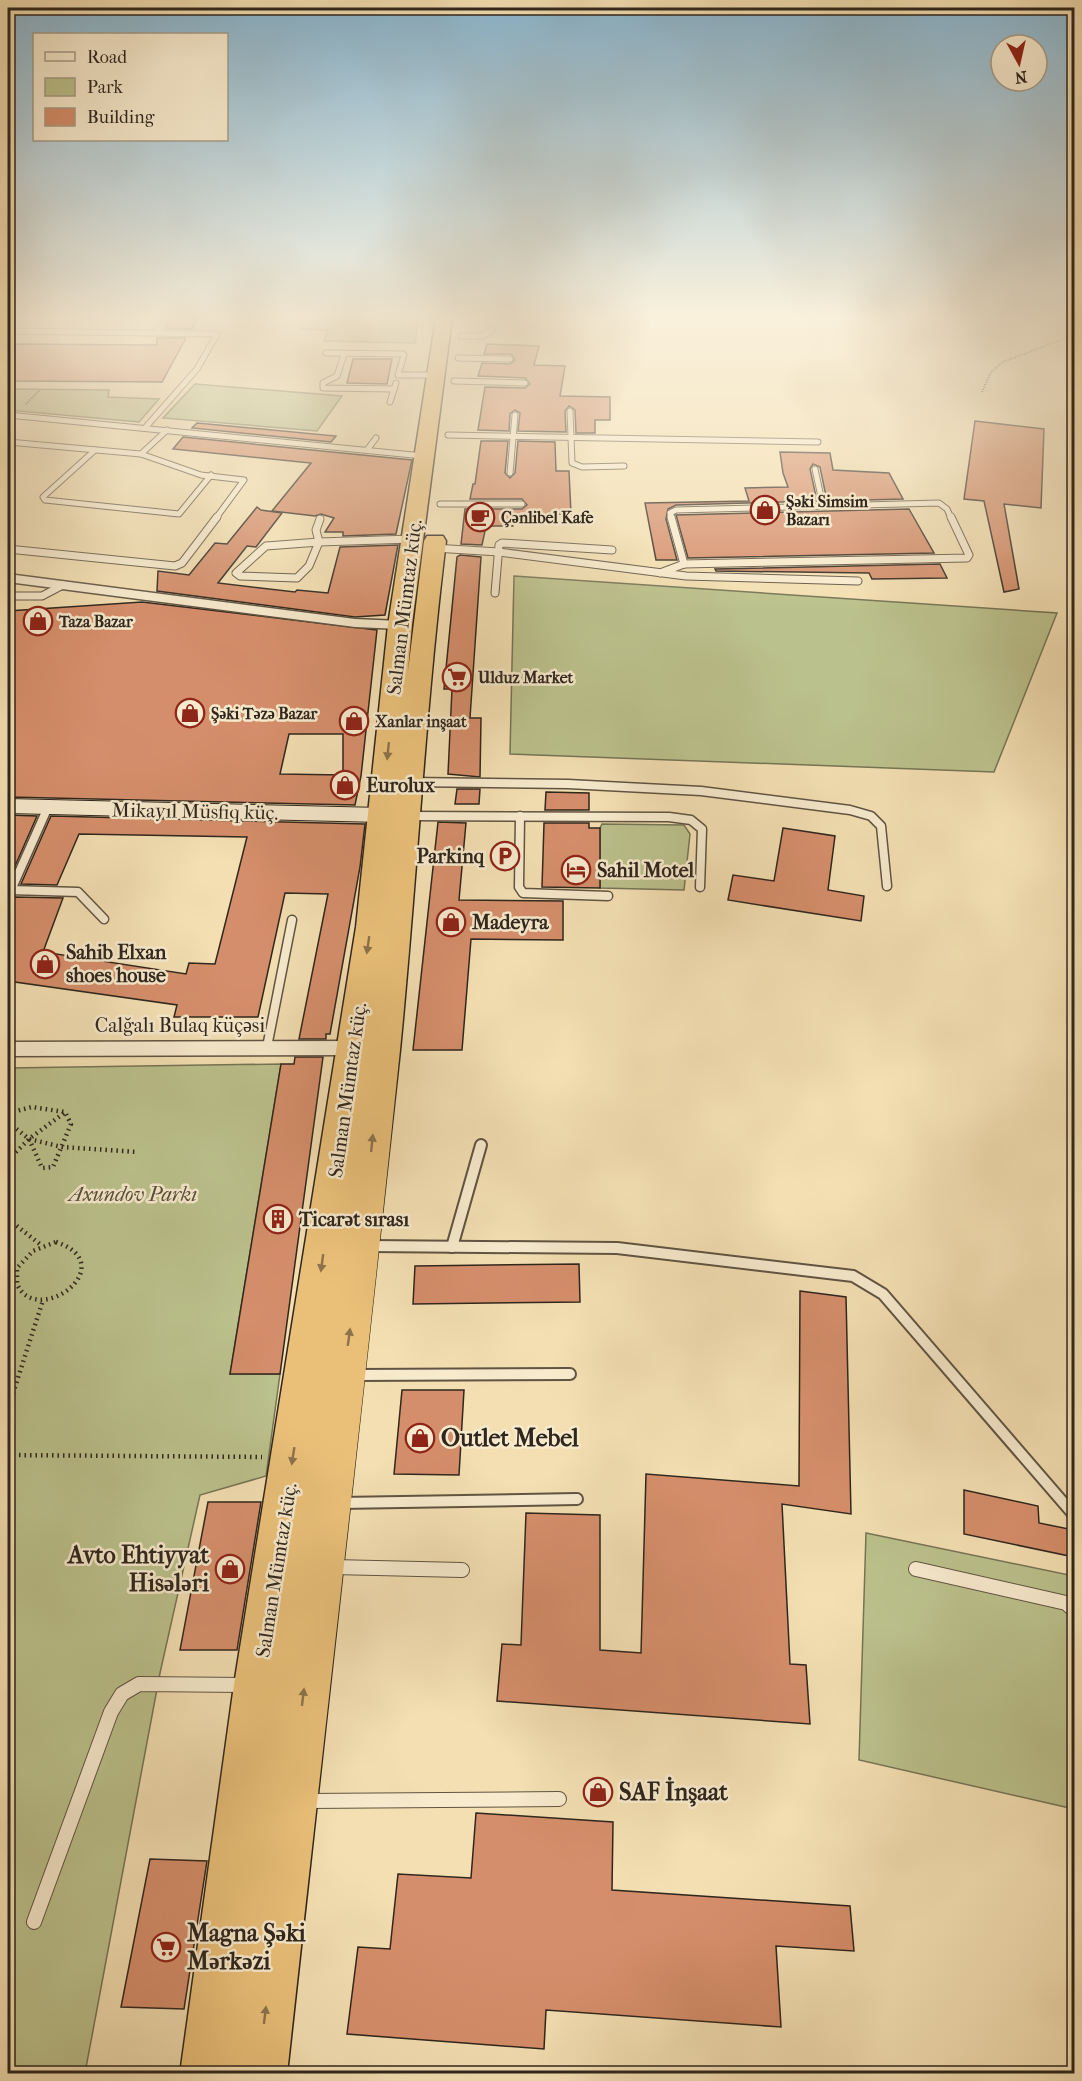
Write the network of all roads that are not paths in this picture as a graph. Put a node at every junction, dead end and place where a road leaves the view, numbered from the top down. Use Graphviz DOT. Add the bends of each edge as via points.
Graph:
graph roads {
  1 [pos="19,415"];
  2 [pos="157,415"];
  3 [pos="442,415"];
  4 [pos="515,415"];
  5 [pos="570,415"];
  6 [pos="145,428"];
  7 [pos="167,430"];
  8 [pos="513,435"];
  9 [pos="375,438"];
  10 [pos="8,442"];
  11 [pos="818,442"];
  12 [pos="435,445"];
  13 [pos="94,450"];
  14 [pos="367,450"];
  15 [pos="141,454"];
  16 [pos="624,466"];
  17 [pos="815,469"];
  18 [pos="510,473"];
  19 [pos="211,476"];
  20 [pos="522,504"];
  21 [pos="823,506"];
  22 [pos="320,519"];
  23 [pos="425,528"];
  24 [pos="319,542"];
  25 [pos="8,549"];
  26 [pos="612,550"];
  27 [pos="499,552"];
  28 [pos="684,564"];
  29 [pos="660,573"];
  30 [pos="8,578"];
  31 [pos="858,581"];
  32 [pos="63,585"];
  33 [pos="495,593"];
  34 [pos="8,596"];
  35 [pos="400,625"];
  36 [pos="400,804"];
  37 [pos="8,806"];
  38 [pos="48,807"];
  39 [pos="520,816"];
  40 [pos="887,886"];
  41 [pos="700,887"];
  42 [pos="9,894"];
  43 [pos="608,896"];
  44 [pos="104,919"];
  45 [pos="292,920"];
  46 [pos="267,1047"];
  47 [pos="368,1048"];
  48 [pos="8,1049"];
  49 [pos="481,1144"];
  50 [pos="361,1246"];
  51 [pos="452,1247"];
  52 [pos="570,1374"];
  53 [pos="325,1375"];
  54 [pos="577,1499"];
  55 [pos="327,1503"];
  56 [pos="1074,1515"];
  57 [pos="319,1567"];
  58 [pos="916,1569"];
  59 [pos="462,1570"];
  60 [pos="1074,1610"];
  61 [pos="258,1685"];
  62 [pos="274,1740"];
  63 [pos="559,1799"];
  64 [pos="291,1801"];
  65 [pos="34,1922"];
  66 [pos="209,2073"];
  67 [pos="258,2073"];
  1 -- 6 [label="lane"];
  2 -- 6 [label="lane"];
  3 -- 12 [label="highway, Salman Mümtaz küç."];
  4 -- 8 [label="lane"];
  5 -- 16 [label="lane" via="572,463 582,467"];
  6 -- 7 [label="lane"];
  7 -- 14 [label="lane"];
  7 -- 15 [label="lane"];
  8 -- 11 [label="lane"];
  8 -- 12 [label="lane"];
  8 -- 18 [label="lane"];
  9 -- 14 [label="lane"];
  10 -- 13 [label="lane"];
  12 -- 14 [label="lane"];
  12 -- 23 [label="highway, Salman Mümtaz küç."];
  13 -- 15 [label="lane"];
  13 -- 19 [label="lane" via="43,497 45,500 179,514"];
  15 -- 19 [label="lane"];
  17 -- 21 [label="lane"];
  19 -- 25 [label="lane" via="244,480 182,563 175,566"];
  20 -- 23 [label="lane"];
  21 -- 28 [label="lane" via="676,510 670,513"];
  21 -- 28 [label="lane" via="939,503 947,509 969,555"];
  22 -- 24 [label="lane" via="316,530"];
  23 -- 24 [label="lane"];
  23 -- 27 [label="lane"];
  23 -- 35 [label="highway, Salman Mümtaz küç."];
  23 -- 36 [label="highway" via="424,626"];
  24 -- 24 [label="lane" via="309,566 297,578 237,573 266,546"];
  26 -- 27 [label="lane" via="506,543 499,545"];
  27 -- 29 [label="lane"];
  27 -- 33 [label="lane"];
  28 -- 29 [label="lane"];
  29 -- 31 [label="lane"];
  30 -- 32 [label="street"];
  32 -- 34 [label="lane" via="42,596"];
  32 -- 35 [label="street" via="355,623"];
  35 -- 36 [label="highway, Salman Mümtaz küç., one-way"];
  36 -- 38 [label="main road, Mikayıl Müsfiq küç."];
  36 -- 39 [label="lane"];
  36 -- 40 [label="lane" via="568,784 701,791 850,810 872,816 881,826"];
  36 -- 47 [label="highway, Salman Mümtaz küç." via="370,927"];
  37 -- 38 [label="main road, Mikayıl Müsfiq küç."];
  38 -- 42 [label="lane"];
  39 -- 41 [label="lane" via="691,820 702,829"];
  39 -- 43 [label="lane" via="519,887 523,893"];
  42 -- 44 [label="lane" via="78,892"];
  45 -- 46 [label="lane"];
  46 -- 47 [label="street, Calğalı Bulaq küçəsi"];
  46 -- 48 [label="street, Calğalı Bulaq küçəsi"];
  50 -- 47 [label="highway, one-way"];
  47 -- 53 [label="highway, Salman Mümtaz küç., one-way"];
  49 -- 51 [label="lane"];
  50 -- 51 [label="lane"];
  53 -- 50 [label="highway, one-way"];
  51 -- 56 [label="lane" via="617,1248 853,1276 884,1294"];
  52 -- 53 [label="lane"];
  53 -- 55 [label="highway"];
  53 -- 61 [label="highway, Salman Mümtaz küç., one-way"];
  54 -- 55 [label="lane"];
  55 -- 57 [label="highway"];
  57 -- 59 [label="lane"];
  62 -- 57 [label="highway, one-way"];
  58 -- 60 [label="lane" via="1066,1603"];
  61 -- 62 [label="highway, Salman Mümtaz küç."];
  61 -- 65 [label="lane" via="140,1684 122,1694 111,1712"];
  62 -- 64 [label="highway"];
  62 -- 66 [label="highway, Salman Mümtaz küç."];
  63 -- 64 [label="lane"];
  67 -- 64 [label="highway, one-way"];
}
